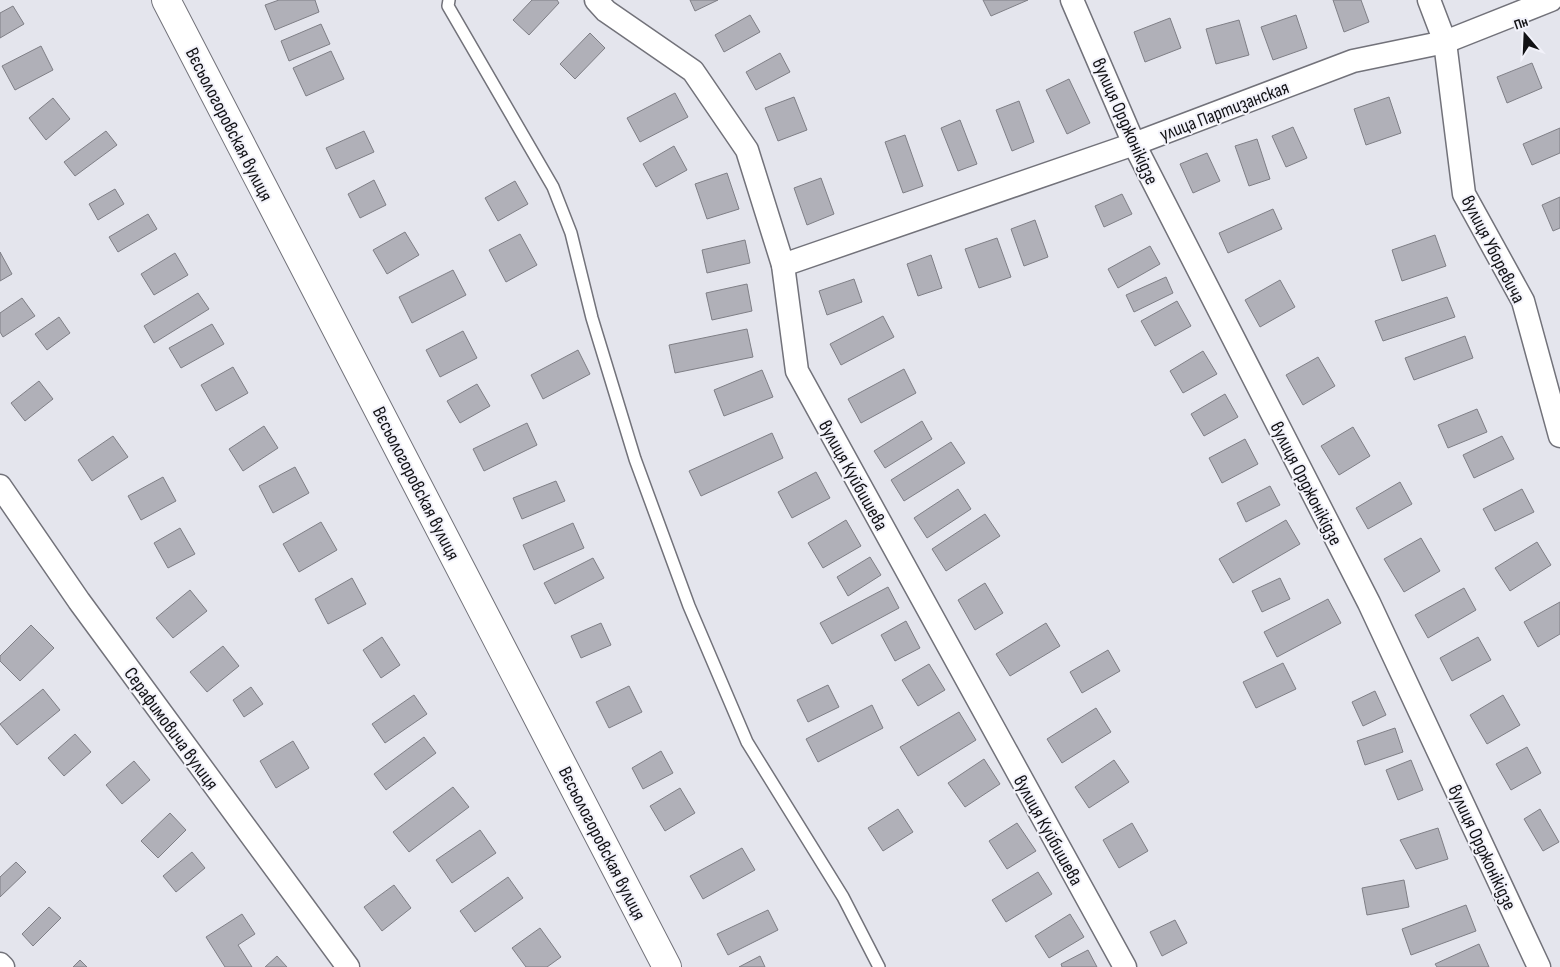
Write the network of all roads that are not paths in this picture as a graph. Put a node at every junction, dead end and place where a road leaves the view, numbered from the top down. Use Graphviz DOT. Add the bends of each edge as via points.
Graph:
graph roads {
  1 [pos="166,0"];
  2 [pos="449,0"];
  3 [pos="596,0"];
  4 [pos="1072,0"];
  5 [pos="1430,0"];
  6 [pos="1551,0"];
  7 [pos="1445,42"];
  8 [pos="1134,144"];
  9 [pos="783,266"];
  10 [pos="1560,436"];
  11 [pos="0,486"];
  12 [pos="0,964"];
  13 [pos="3,967"];
  14 [pos="348,967"];
  15 [pos="667,967"];
  16 [pos="879,967"];
  17 [pos="1125,967"];
  18 [pos="1539,967"];
  1 -- 15 [label="street, Вєсьологоровская вулиця"];
  2 -- 16 [label="lane" via="448,6 553,187 571,233 592,318 635,459 688,606 747,742 843,897"];
  3 -- 9 [label="street, вулиця Куйбишева" via="606,11 694,71 747,150"];
  4 -- 8 [label="street, вулиця Орджонікідзе"];
  5 -- 7 [label="street, вулиця Уборевича"];
  6 -- 7 [label="street, улица Партизанская"];
  7 -- 8 [label="street, улица Партизанская" via="1353,61"];
  7 -- 10 [label="street, вулиця Уборевича" via="1464,194 1523,301"];
  8 -- 9 [label="street, улица Партизанская"];
  8 -- 18 [label="street, вулиця Орджонікідзе" via="1369,603"];
  9 -- 17 [label="street, вулиця Куйбишева" via="797,372"];
  11 -- 14 [label="street, Серафимовича вулиця" via="79,602"];
  12 -- 13 [label="street"];
}
